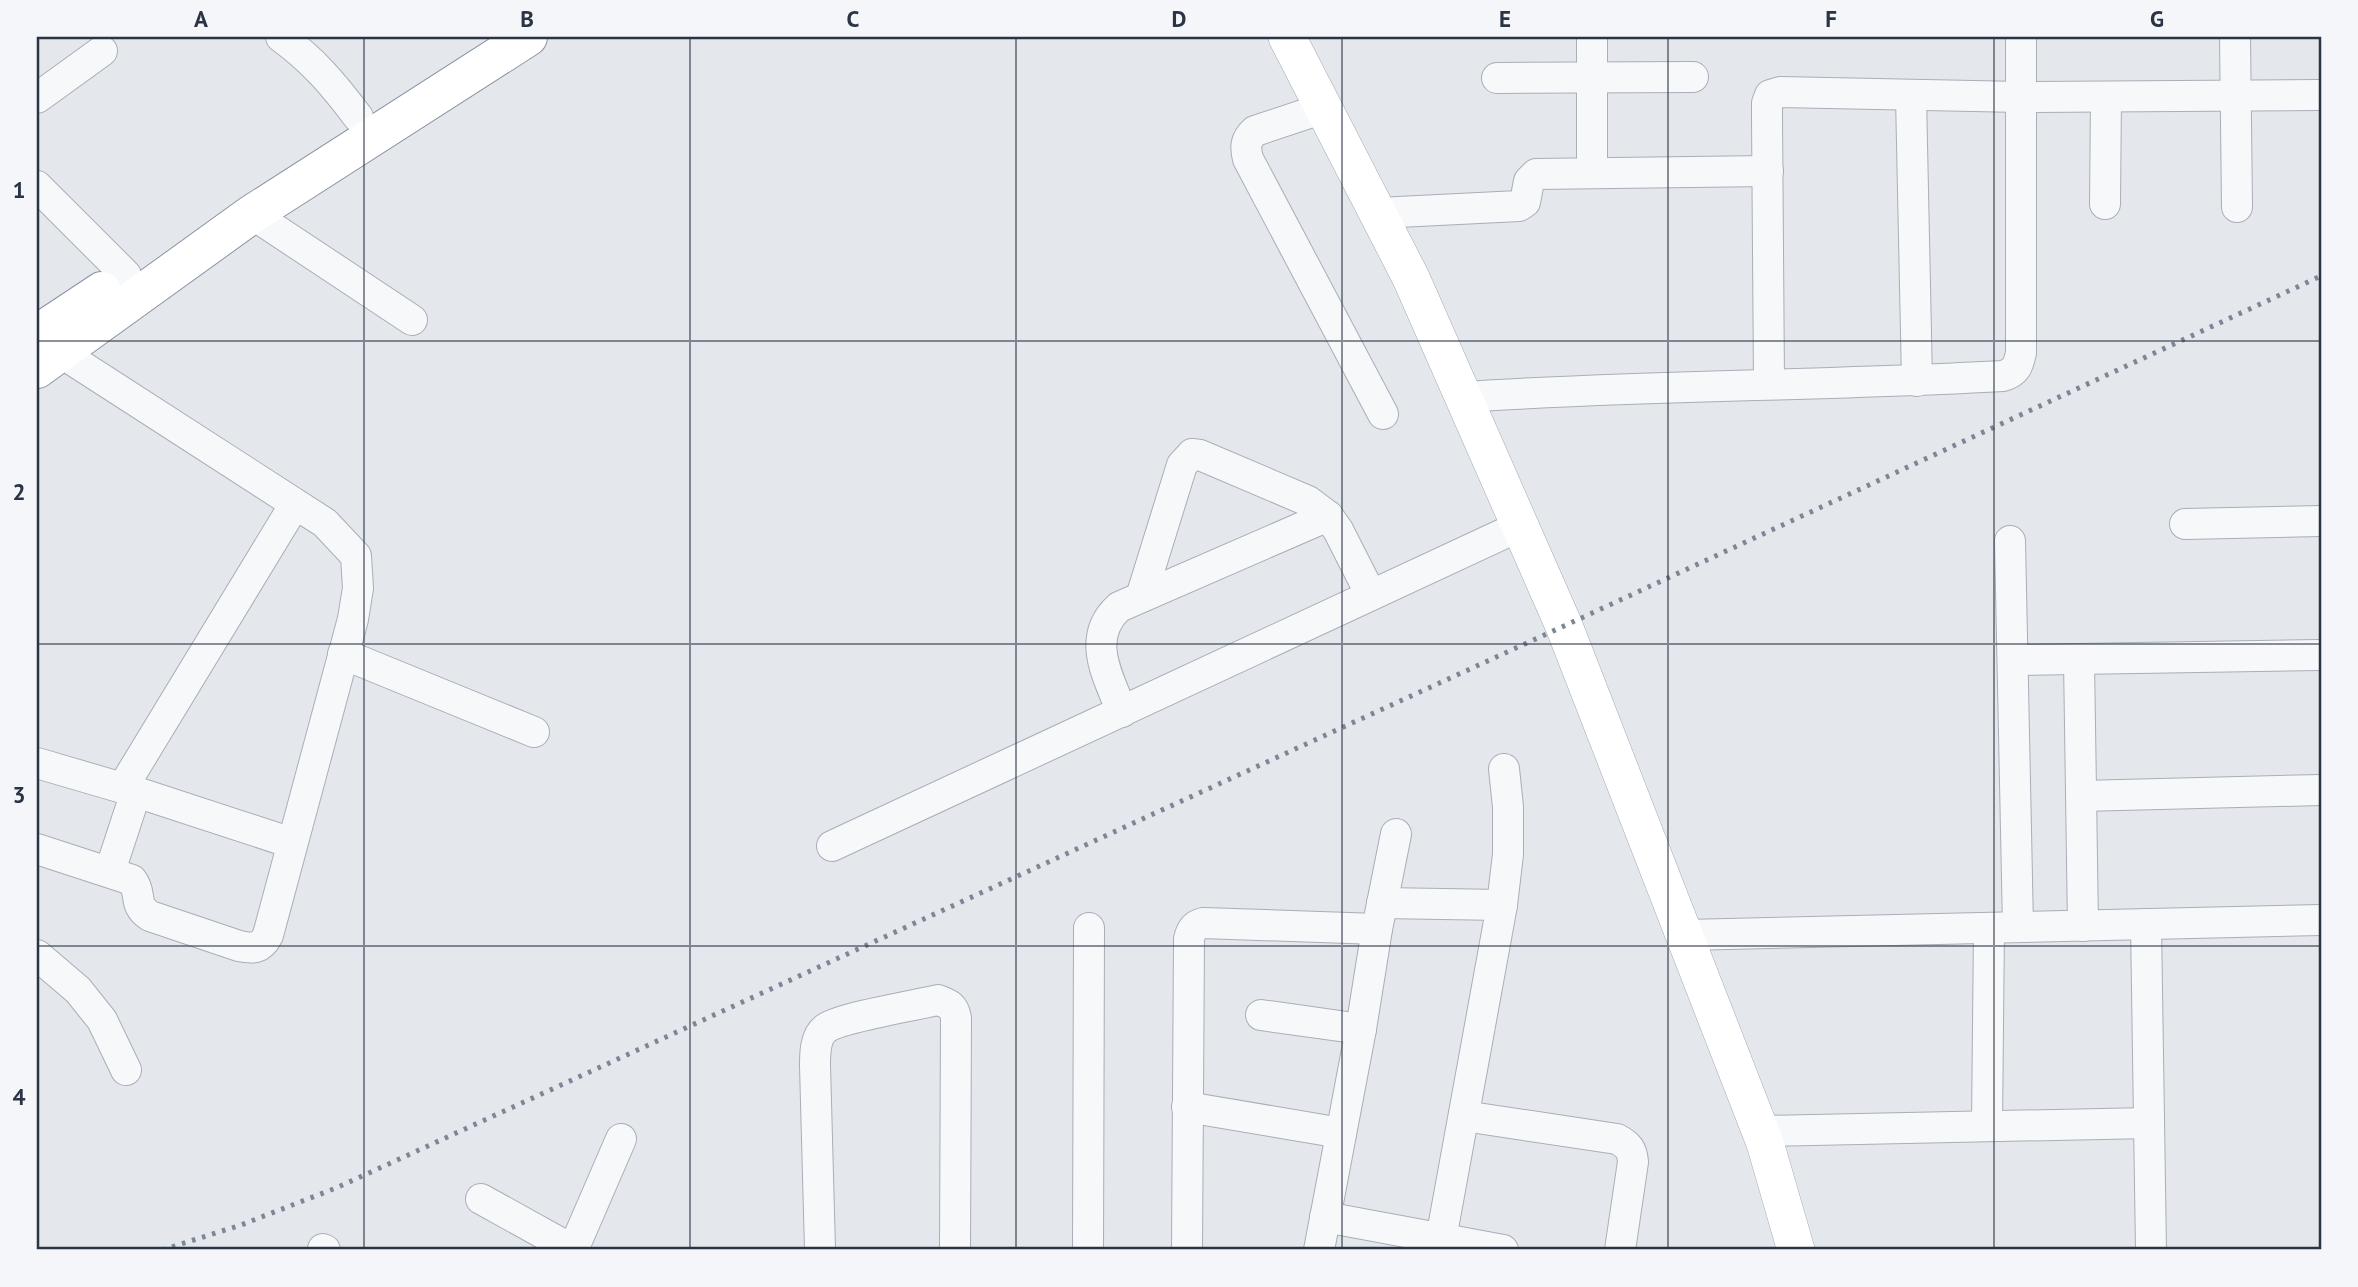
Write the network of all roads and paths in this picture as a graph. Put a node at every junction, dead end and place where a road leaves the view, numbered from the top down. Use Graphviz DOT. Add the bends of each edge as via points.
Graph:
graph roads {
  1 [pos="281,37"];
  2 [pos="480,37"];
  3 [pos="528,37"];
  4 [pos="1287,37"];
  5 [pos="1592,37"];
  6 [pos="2021,37"];
  7 [pos="2235,37"];
  8 [pos="102,51"];
  9 [pos="1693,77"];
  10 [pos="1497,78"];
  11 [pos="1592,78"];
  12 [pos="2321,95"];
  13 [pos="1910,96"];
  14 [pos="2236,96"];
  15 [pos="2021,97"];
  16 [pos="2106,97"];
  17 [pos="37,98"];
  18 [pos="1324,108"];
  19 [pos="358,117"];
  20 [pos="1768,171"];
  21 [pos="1592,173"];
  22 [pos="37,186"];
  23 [pos="2105,204"];
  24 [pos="2237,207"];
  25 [pos="252,214"];
  26 [pos="1378,214"];
  27 [pos="126,275"];
  28 [pos="412,320"];
  29 [pos="44,352"];
  30 [pos="1917,381"];
  31 [pos="1769,384"];
  32 [pos="1463,397"];
  33 [pos="1383,414"];
  34 [pos="295,504"];
  35 [pos="1328,516"];
  36 [pos="2321,521"];
  37 [pos="2185,524"];
  38 [pos="1520,526"];
  39 [pos="2010,541"];
  40 [pos="1371,596"];
  41 [pos="1142,597"];
  42 [pos="343,654"];
  43 [pos="2321,655"];
  44 [pos="2079,659"];
  45 [pos="2013,660"];
  46 [pos="1122,712"];
  47 [pos="534,732"];
  48 [pos="37,763"];
  49 [pos="1504,769"];
  50 [pos="130,790"];
  51 [pos="2321,790"];
  52 [pos="2081,796"];
  53 [pos="1396,834"];
  54 [pos="292,844"];
  55 [pos="832,846"];
  56 [pos="37,849"];
  57 [pos="110,872"];
  58 [pos="1502,905"];
  59 [pos="1379,916"];
  60 [pos="2321,920"];
  61 [pos="2146,924"];
  62 [pos="2083,926"];
  63 [pos="1089,928"];
  64 [pos="2004,928"];
  65 [pos="1685,935"];
  66 [pos="37,955"];
  67 [pos="1261,1014"];
  68 [pos="1361,1029"];
  69 [pos="126,1070"];
  70 [pos="1187,1107"];
  71 [pos="1465,1115"];
  72 [pos="2149,1123"];
  73 [pos="1987,1125"];
  74 [pos="1760,1131"];
  75 [pos="1341,1133"];
  76 [pos="621,1139"];
  77 [pos="481,1199"];
  78 [pos="1325,1217"];
  79 [pos="1440,1244"];
  80 [pos="573,1250"];
  81 [pos="820,1250"];
  82 [pos="955,1250"];
  83 [pos="1088,1250"];
  84 [pos="1187,1250"];
  85 [pos="1319,1250"];
  86 [pos="1503,1250"];
  87 [pos="1620,1250"];
  88 [pos="1796,1250"];
  89 [pos="2151,1250"];
  1 -- 19 [label="street" via="304,53"];
  2 -- 19 [label="highway"];
  3 -- 25 [label="highway"];
  4 -- 18 [label="main road"];
  5 -- 11 [label="street"];
  6 -- 15 [label="street"];
  7 -- 14 [label="street"];
  8 -- 17 [label="street"];
  9 -- 11 [label="street"];
  10 -- 11 [label="street"];
  11 -- 21 [label="street"];
  12 -- 14 [label="street"];
  13 -- 15 [label="street"];
  13 -- 20 [label="street" via="1770,95"];
  13 -- 30 [label="street"];
  14 -- 16 [label="street"];
  14 -- 24 [label="street"];
  15 -- 16 [label="street"];
  15 -- 30 [label="street" via="2018,366 2003,376"];
  16 -- 23 [label="street"];
  18 -- 26 [label="main road"];
  18 -- 33 [label="street" via="1255,131 1245,147"];
  19 -- 27 [label="highway"];
  20 -- 21 [label="street"];
  20 -- 31 [label="street"];
  21 -- 26 [label="street" via="1536,174 1529,181 1525,202 1512,207"];
  22 -- 27 [label="street"];
  25 -- 28 [label="street"];
  25 -- 29 [label="highway"];
  26 -- 32 [label="main road"];
  27 -- 29 [label="highway"];
  29 -- 34 [label="street"];
  30 -- 31 [label="street"];
  31 -- 32 [label="street"];
  32 -- 38 [label="main road"];
  34 -- 42 [label="street" via="325,523 356,556 358,588"];
  34 -- 50 [label="street"];
  35 -- 40 [label="street"];
  35 -- 41 [label="street"];
  35 -- 41 [label="street" via="1308,501 1192,454 1182,466"];
  36 -- 37 [label="street"];
  38 -- 40 [label="street"];
  38 -- 65 [label="main road"];
  39 -- 45 [label="street"];
  40 -- 46 [label="street"];
  41 -- 46 [label="street" via="1119,607 1108,617 1102,633 1104,664"];
  42 -- 47 [label="street"];
  42 -- 54 [label="street"];
  43 -- 44 [label="street"];
  44 -- 45 [label="street"];
  44 -- 52 [label="street"];
  45 -- 64 [label="street"];
  46 -- 55 [label="street"];
  48 -- 50 [label="street"];
  49 -- 58 [label="street" via="1508,854"];
  50 -- 54 [label="street"];
  50 -- 57 [label="street"];
  51 -- 52 [label="street"];
  52 -- 62 [label="street"];
  53 -- 59 [label="street"];
  54 -- 57 [label="street" via="268,935 250,949 149,916 141,910 132,880"];
  56 -- 57 [label="street"];
  58 -- 59 [label="street"];
  58 -- 71 [label="street"];
  59 -- 68 [label="street"];
  59 -- 70 [label="street" via="1196,925 1189,939"];
  60 -- 61 [label="street"];
  61 -- 62 [label="street"];
  61 -- 72 [label="street"];
  62 -- 64 [label="street"];
  63 -- 83 [label="street"];
  64 -- 65 [label="street"];
  64 -- 73 [label="street"];
  65 -- 74 [label="main road"];
  66 -- 69 [label="street" via="78,990 102,1020"];
  67 -- 68 [label="street"];
  68 -- 75 [label="street"];
  70 -- 75 [label="street"];
  70 -- 84 [label="street"];
  71 -- 79 [label="street"];
  71 -- 87 [label="street" via="1627,1144 1633,1162"];
  72 -- 73 [label="street"];
  72 -- 89 [label="street"];
  73 -- 74 [label="street"];
  74 -- 88 [label="main road"];
  75 -- 78 [label="street"];
  76 -- 80 [label="street"];
  77 -- 80 [label="street"];
  78 -- 79 [label="street"];
  78 -- 85 [label="street"];
  79 -- 86 [label="street"];
  81 -- 82 [label="street" via="818,1039 825,1029 843,1021 938,1000 949,1004 956,1018"];
}
